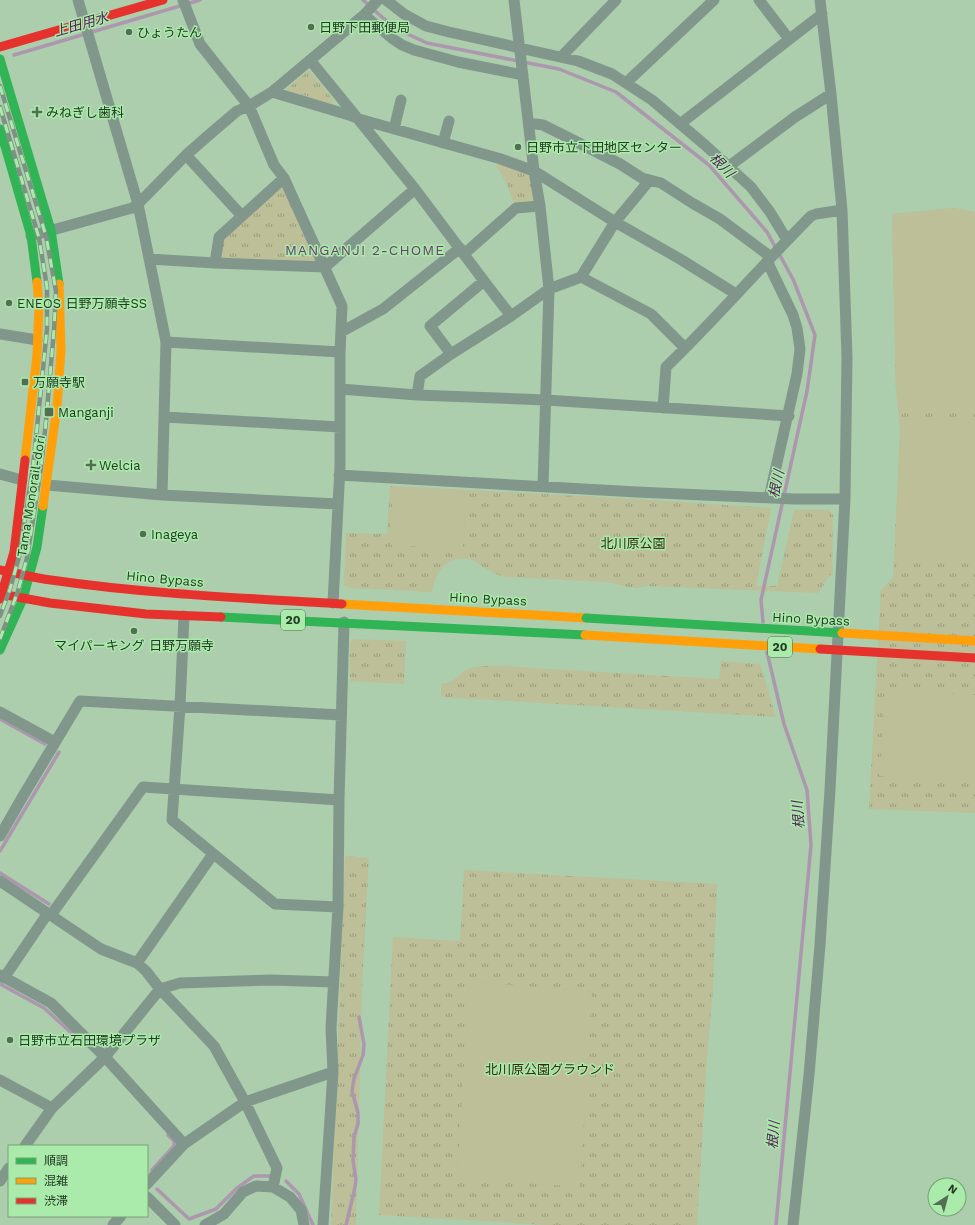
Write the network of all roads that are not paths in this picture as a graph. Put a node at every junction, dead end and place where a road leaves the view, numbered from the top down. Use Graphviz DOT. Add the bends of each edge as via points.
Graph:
graph roads {
  1 [pos="78,0"];
  2 [pos="163,0"];
  3 [pos="378,0"];
  4 [pos="386,0"];
  5 [pos="514,0"];
  6 [pos="616,0"];
  7 [pos="714,0"];
  8 [pos="759,0"];
  9 [pos="820,0"];
  10 [pos="185,4"];
  11 [pos="822,14"];
  12 [pos="364,16"];
  13 [pos="84,25"];
  14 [pos="789,39"];
  15 [pos="0,47"];
  16 [pos="520,51"];
  17 [pos="561,57"];
  18 [pos="0,59"];
  19 [pos="310,60"];
  20 [pos="523,72"];
  21 [pos="627,82"];
  22 [pos="272,92"];
  23 [pos="831,94"];
  24 [pos="401,100"];
  25 [pos="248,106"];
  26 [pos="359,119"];
  27 [pos="449,121"];
  28 [pos="529,123"];
  29 [pos="680,124"];
  30 [pos="0,129"];
  31 [pos="394,129"];
  32 [pos="443,143"];
  33 [pos="2,145"];
  34 [pos="186,155"];
  35 [pos="728,167"];
  36 [pos="534,171"];
  37 [pos="284,178"];
  38 [pos="649,181"];
  39 [pos="415,189"];
  40 [pos="138,204"];
  41 [pos="540,206"];
  42 [pos="842,210"];
  43 [pos="242,216"];
  44 [pos="615,222"];
  45 [pos="51,230"];
  46 [pos="31,236"];
  47 [pos="786,241"];
  48 [pos="462,251"];
  49 [pos="770,258"];
  50 [pos="149,259"];
  51 [pos="215,263"];
  52 [pos="325,267"];
  53 [pos="581,277"];
  54 [pos="484,281"];
  55 [pos="549,289"];
  56 [pos="736,294"];
  57 [pos="511,316"];
  58 [pos="341,332"];
  59 [pos="0,334"];
  60 [pos="37,340"];
  61 [pos="166,342"];
  62 [pos="685,348"];
  63 [pos="340,352"];
  64 [pos="450,354"];
  65 [pos="340,389"];
  66 [pos="417,395"];
  67 [pos="546,400"];
  68 [pos="663,408"];
  69 [pos="789,416"];
  70 [pos="164,417"];
  71 [pos="340,427"];
  72 [pos="0,474"];
  73 [pos="339,475"];
  74 [pos="22,480"];
  75 [pos="47,485"];
  76 [pos="543,486"];
  77 [pos="162,495"];
  78 [pos="773,498"];
  79 [pos="844,499"];
  80 [pos="338,504"];
  81 [pos="4,571"];
  82 [pos="30,576"];
  83 [pos="1,596"];
  84 [pos="23,599"];
  85 [pos="333,603"];
  86 [pos="184,616"];
  87 [pos="344,622"];
  88 [pos="975,642"];
  89 [pos="0,650"];
  90 [pos="975,658"];
  91 [pos="180,706"];
  92 [pos="0,712"];
  93 [pos="341,715"];
  94 [pos="55,742"];
  95 [pos="174,790"];
  96 [pos="339,800"];
  97 [pos="0,836"];
  98 [pos="213,854"];
  99 [pos="0,881"];
  100 [pos="338,908"];
  101 [pos="50,914"];
  102 [pos="137,964"];
  103 [pos="2,976"];
  104 [pos="333,982"];
  105 [pos="160,989"];
  106 [pos="105,1057"];
  107 [pos="333,1072"];
  108 [pos="0,1080"];
  109 [pos="245,1102"];
  110 [pos="52,1108"];
  111 [pos="184,1144"];
  112 [pos="26,1145"];
  113 [pos="8,1169"];
  114 [pos="0,1181"];
  115 [pos="148,1183"];
  116 [pos="273,1187"];
  117 [pos="148,1198"];
  118 [pos="120,1217"];
  119 [pos="113,1225"];
  120 [pos="175,1225"];
  121 [pos="205,1225"];
  122 [pos="304,1225"];
  123 [pos="323,1225"];
  124 [pos="793,1225"];
  1 -- 13 [label="street"];
  2 -- 13 [label="main road"];
  3 -- 12 [label="street"];
  4 -- 16 [label="street" via="426,26"];
  5 -- 16 [label="street"];
  6 -- 17 [label="street"];
  7 -- 21 [label="street"];
  8 -- 14 [label="street"];
  9 -- 11 [label="street"];
  10 -- 25 [label="street" via="200,44"];
  11 -- 14 [label="street"];
  11 -- 23 [label="street"];
  12 -- 19 [label="street"];
  12 -- 20 [label="street" via="393,39 414,50 458,62"];
  13 -- 15 [label="main road"];
  13 -- 40 [label="street"];
  14 -- 29 [label="street"];
  16 -- 17 [label="street"];
  16 -- 20 [label="street"];
  17 -- 21 [label="street" via="596,67"];
  18 -- 45 [label="main road, Tama Monorail-dori"];
  19 -- 22 [label="street"];
  19 -- 26 [label="street"];
  20 -- 28 [label="street"];
  21 -- 29 [label="street"];
  22 -- 25 [label="street"];
  22 -- 26 [label="street"];
  23 -- 35 [label="street" via="795,117"];
  23 -- 42 [label="street"];
  24 -- 31 [label="street"];
  25 -- 34 [label="street" via="237,111"];
  25 -- 37 [label="street" via="274,165"];
  26 -- 31 [label="street"];
  26 -- 39 [label="street"];
  27 -- 32 [label="street"];
  28 -- 36 [label="street"];
  28 -- 38 [label="street" via="542,125"];
  29 -- 35 [label="street"];
  30 -- 33 [label="main road, Tama Monorail-dori"];
  31 -- 32 [label="street"];
  32 -- 36 [label="street"];
  33 -- 46 [label="main road, Tama Monorail-dori"];
  34 -- 40 [label="street"];
  34 -- 43 [label="street"];
  35 -- 47 [label="street" via="763,201"];
  36 -- 41 [label="street"];
  36 -- 44 [label="street"];
  37 -- 43 [label="street"];
  37 -- 52 [label="street"];
  38 -- 44 [label="street"];
  38 -- 49 [label="street" via="661,183 720,219"];
  39 -- 48 [label="street"];
  39 -- 52 [label="street"];
  40 -- 45 [label="street" via="132,208"];
  40 -- 50 [label="street"];
  41 -- 48 [label="street" via="516,208"];
  41 -- 55 [label="street"];
  42 -- 47 [label="street" via="811,216"];
  42 -- 79 [label="street" via="847,358"];
  43 -- 51 [label="street" via="218,238"];
  44 -- 53 [label="street"];
  44 -- 56 [label="street"];
  45 -- 46 [label="street"];
  45 -- 75 [label="main road, Tama Monorail-dori" via="60,289 61,350 58,407"];
  46 -- 60 [label="main road, Tama Monorail-dori" via="38,287"];
  47 -- 49 [label="street"];
  48 -- 54 [label="street"];
  48 -- 58 [label="street" via="383,309"];
  49 -- 56 [label="street"];
  49 -- 69 [label="street" via="793,315 799,339 798,374"];
  50 -- 51 [label="street"];
  50 -- 61 [label="street"];
  51 -- 52 [label="street"];
  52 -- 58 [label="street" via="342,306"];
  53 -- 55 [label="street"];
  53 -- 62 [label="street" via="651,314"];
  54 -- 57 [label="street"];
  54 -- 64 [label="street" via="430,326"];
  55 -- 57 [label="street"];
  55 -- 67 [label="street"];
  56 -- 62 [label="street"];
  57 -- 64 [label="street"];
  58 -- 63 [label="street"];
  59 -- 60 [label="street"];
  60 -- 74 [label="main road, Tama Monorail-dori"];
  61 -- 63 [label="street"];
  61 -- 70 [label="street"];
  62 -- 68 [label="street" via="666,367"];
  63 -- 65 [label="street"];
  64 -- 66 [label="street" via="420,376"];
  65 -- 66 [label="street"];
  65 -- 71 [label="street"];
  66 -- 67 [label="street"];
  67 -- 68 [label="street"];
  67 -- 76 [label="street"];
  68 -- 69 [label="street"];
  69 -- 78 [label="street"];
  70 -- 71 [label="street"];
  70 -- 77 [label="street"];
  71 -- 73 [label="street"];
  72 -- 74 [label="street"];
  73 -- 76 [label="street"];
  73 -- 80 [label="street"];
  74 -- 81 [label="main road, Tama Monorail-dori" via="14,552"];
  75 -- 77 [label="street"];
  75 -- 82 [label="main road, Tama Monorail-dori"];
  76 -- 78 [label="street"];
  77 -- 80 [label="street"];
  78 -- 79 [label="street"];
  79 -- 124 [label="street" via="820,940"];
  80 -- 85 [label="street"];
  81 -- 82 [label="main road, Hino Bypass / 20"];
  81 -- 83 [label="main road, Tama Monorail-dori"];
  82 -- 84 [label="main road, Tama Monorail-dori"];
  82 -- 85 [label="main road, Hino Bypass / 20" via="122,588"];
  83 -- 84 [label="main road, 20"];
  84 -- 86 [label="main road, 20" via="89,608"];
  84 -- 89 [label="main road, Tama Monorail-dori"];
  85 -- 88 [label="main road, Hino Bypass / 20, bridge"];
  86 -- 87 [label="main road, 20"];
  86 -- 91 [label="street"];
  87 -- 90 [label="main road, 20, bridge"];
  87 -- 93 [label="street"];
  91 -- 93 [label="street"];
  91 -- 94 [label="street" via="80,701"];
  91 -- 95 [label="street"];
  92 -- 94 [label="street"];
  93 -- 96 [label="street"];
  94 -- 97 [label="street"];
  95 -- 96 [label="street"];
  95 -- 98 [label="street" via="172,820"];
  95 -- 101 [label="street" via="143,787"];
  96 -- 100 [label="street"];
  98 -- 100 [label="street" via="275,904"];
  98 -- 102 [label="street"];
  99 -- 101 [label="street"];
  100 -- 104 [label="street"];
  101 -- 102 [label="street" via="101,949"];
  101 -- 103 [label="street"];
  102 -- 105 [label="street"];
  103 -- 106 [label="street" via="51,1003"];
  104 -- 105 [label="street" via="271,980 180,983"];
  104 -- 107 [label="street"];
  105 -- 106 [label="street"];
  105 -- 109 [label="street" via="214,1046"];
  106 -- 110 [label="street"];
  106 -- 111 [label="street"];
  107 -- 109 [label="street"];
  107 -- 123 [label="street"];
  108 -- 110 [label="street"];
  109 -- 111 [label="street"];
  109 -- 116 [label="street" via="277,1168"];
  110 -- 112 [label="street"];
  111 -- 115 [label="street"];
  113 -- 114 [label="street"];
  116 -- 121 [label="street" via="256,1186 243,1192 224,1214"];
  116 -- 122 [label="street" via="290,1196 301,1210"];
  117 -- 120 [label="street"];
  118 -- 119 [label="street"];
}
